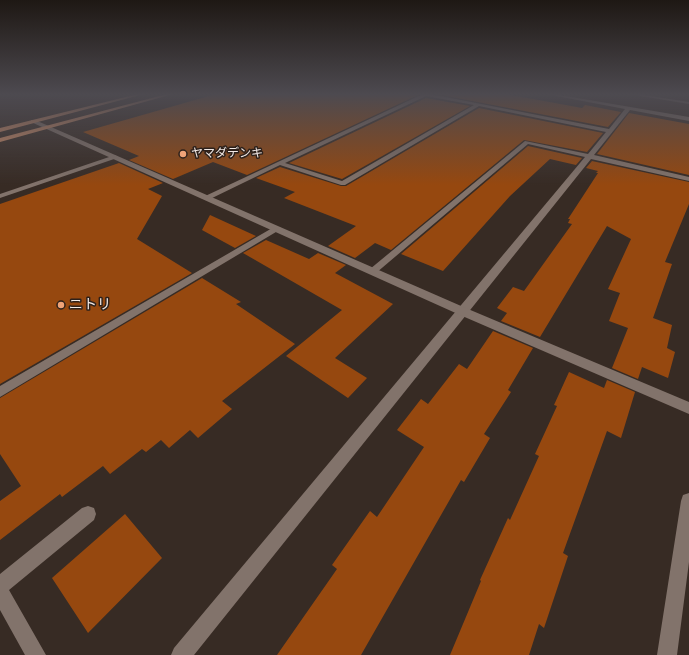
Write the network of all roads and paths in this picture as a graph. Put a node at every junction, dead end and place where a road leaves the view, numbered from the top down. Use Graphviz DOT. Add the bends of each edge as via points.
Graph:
graph roads {
  1 [pos="22,125"];
  2 [pos="39,125"];
  3 [pos="60,125"];
  4 [pos="361,125"];
  5 [pos="443,125"];
  6 [pos="579,125"];
  7 [pos="615,125"];
  8 [pos="48,128"];
  9 [pos="0,130"];
  10 [pos="610,131"];
  11 [pos="0,140"];
  12 [pos="590,156"];
  13 [pos="116,157"];
  14 [pos="279,163"];
  15 [pos="689,179"];
  16 [pos="0,196"];
  17 [pos="205,198"];
  18 [pos="277,229"];
  19 [pos="373,270"];
  20 [pos="464,312"];
  21 [pos="0,392"];
  22 [pos="689,408"];
  23 [pos="689,501"];
  24 [pos="88,514"];
  25 [pos="0,586"];
  26 [pos="0,592"];
  27 [pos="36,655"];
  28 [pos="181,655"];
  29 [pos="667,655"];
  1 -- 9 [label="highway"];
  2 -- 8 [label="street"];
  3 -- 8 [label="highway"];
  4 -- 14 [label="street"];
  5 -- 14 [label="street" via="343,184"];
  6 -- 10 [label="street"];
  7 -- 10 [label="street"];
  8 -- 11 [label="highway"];
  8 -- 13 [label="street"];
  10 -- 12 [label="street"];
  12 -- 15 [label="street"];
  12 -- 19 [label="street" via="527,142"];
  12 -- 20 [label="street"];
  13 -- 16 [label="street"];
  13 -- 17 [label="street"];
  14 -- 17 [label="street"];
  17 -- 18 [label="street"];
  18 -- 19 [label="street"];
  18 -- 21 [label="street"];
  19 -- 20 [label="street"];
  20 -- 22 [label="street"];
  20 -- 28 [label="street"];
  23 -- 29 [label="street"];
  24 -- 25 [label="street"];
  26 -- 27 [label="street"];
}
